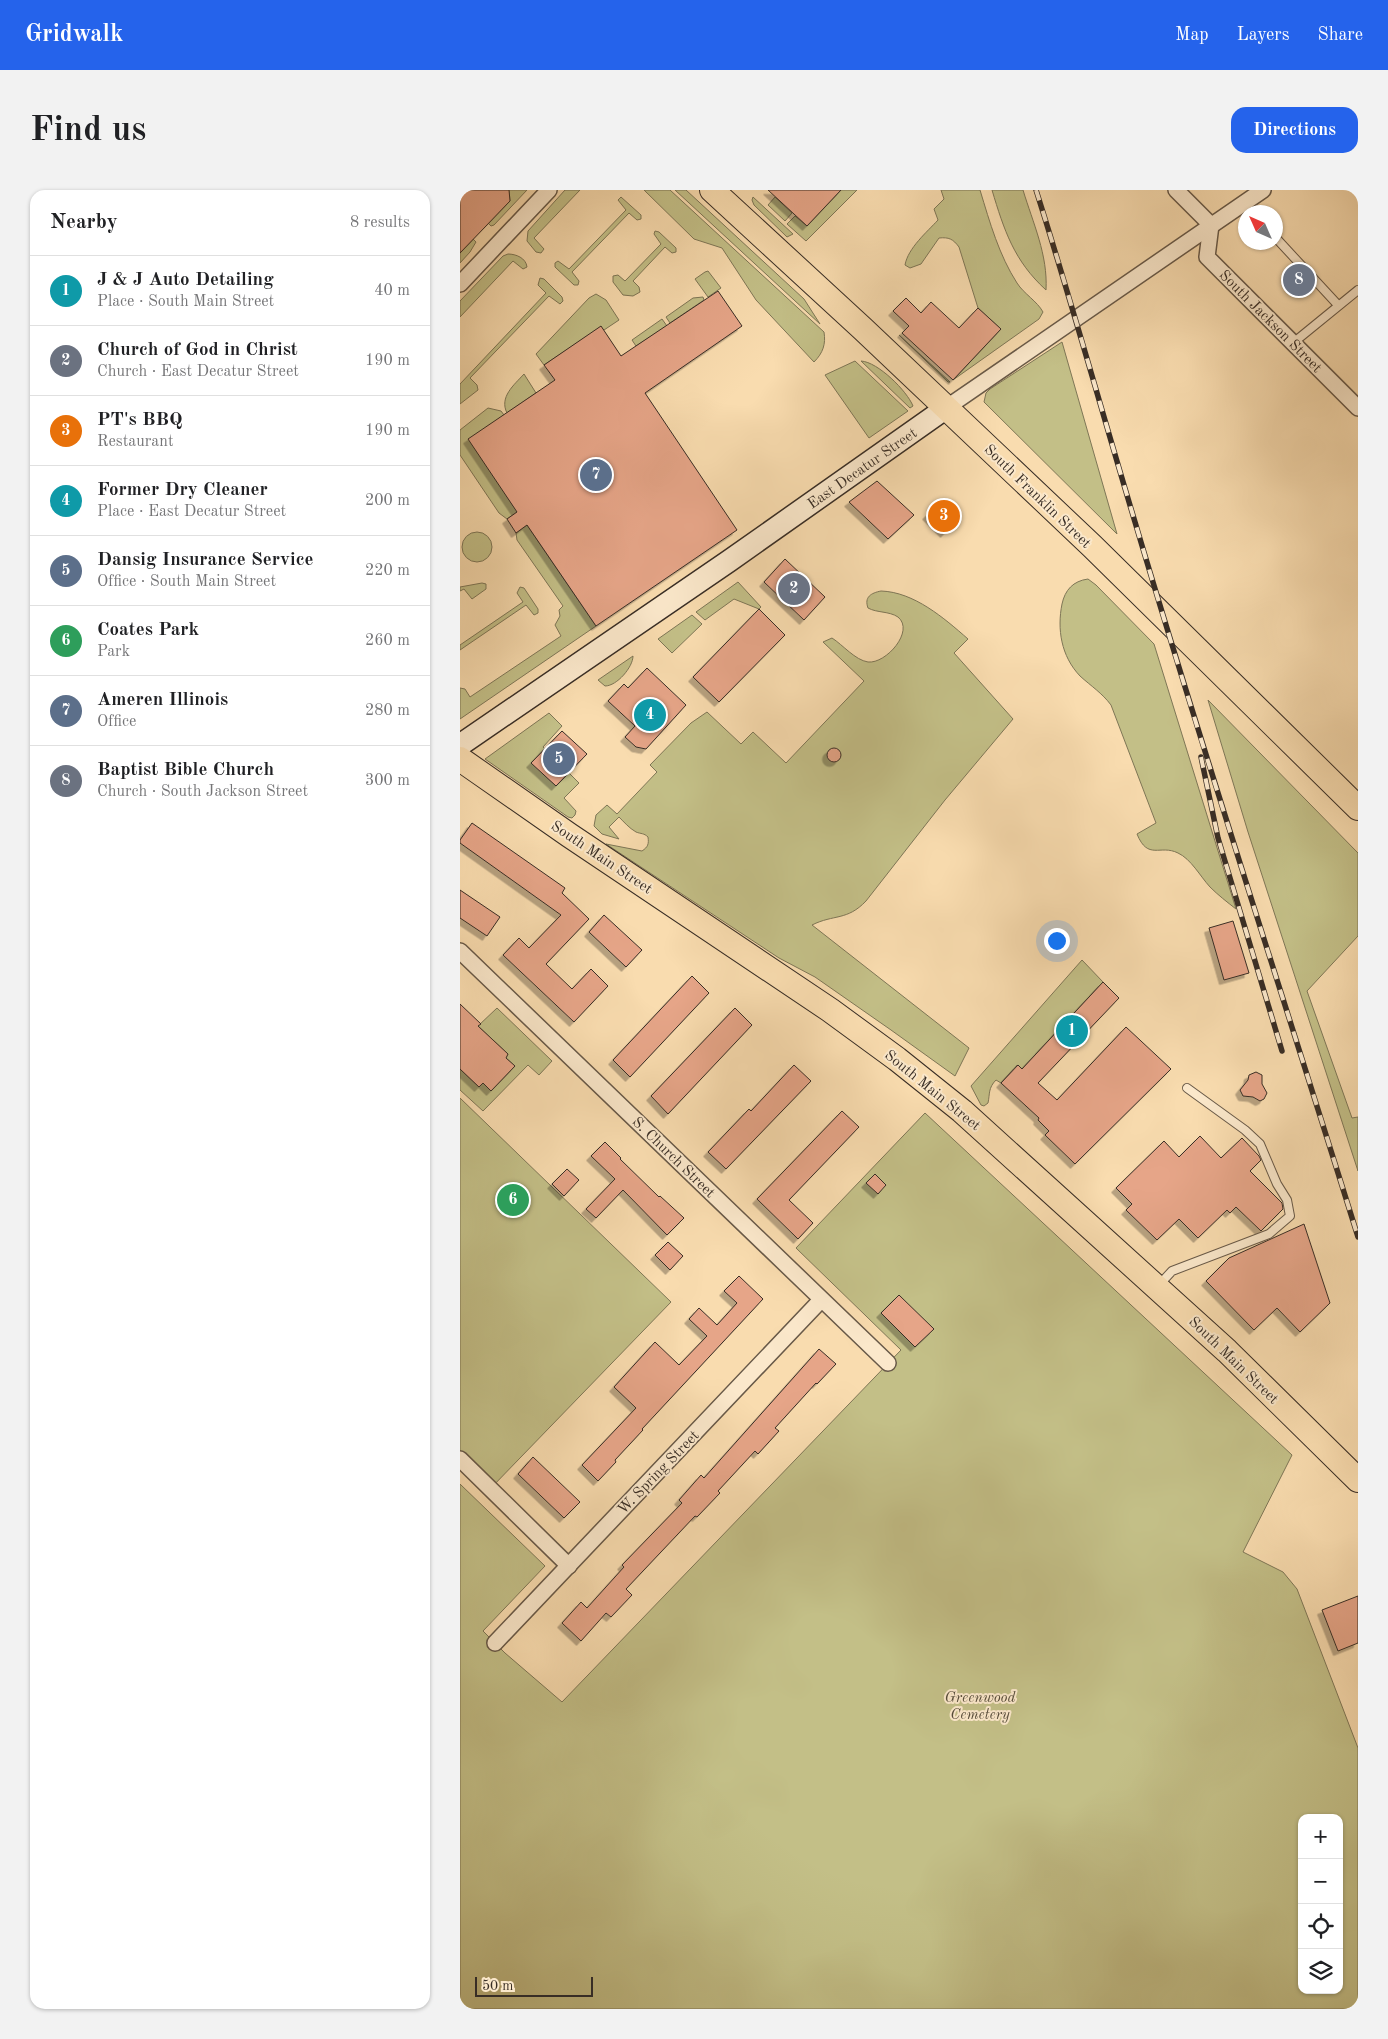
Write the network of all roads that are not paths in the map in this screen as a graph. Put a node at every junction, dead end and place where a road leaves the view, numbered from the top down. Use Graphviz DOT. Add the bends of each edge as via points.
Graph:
graph roads {
  1 [pos="550,190"];
  2 [pos="712,190"];
  3 [pos="1176,190"];
  4 [pos="1263,190"];
  5 [pos="1211,226"];
  6 [pos="1283,246"];
  7 [pos="460,284"];
  8 [pos="1358,290"];
  9 [pos="1338,305"];
  10 [pos="1293,343"];
  11 [pos="946,408"];
  12 [pos="1358,408"];
  13 [pos="460,745"];
  14 [pos="460,759"];
  15 [pos="1358,808"];
  16 [pos="460,951"];
  17 [pos="1188,1088"];
  18 [pos="1157,1288"];
  19 [pos="821,1300"];
  20 [pos="888,1363"];
  21 [pos="460,1460"];
  22 [pos="1358,1480"];
  23 [pos="569,1566"];
  24 [pos="495,1643"];
  1 -- 7 [label="street"];
  2 -- 11 [label="main road, South Franklin Street"];
  3 -- 5 [label="street"];
  4 -- 5 [label="street, East Decatur Street" via="1245,206"];
  5 -- 10 [label="street, South Jackson Street" via="1207,256"];
  5 -- 11 [label="street, East Decatur Street"];
  6 -- 9 [label="lane"];
  8 -- 9 [label="lane"];
  9 -- 10 [label="lane"];
  10 -- 12 [label="street, South Jackson Street"];
  11 -- 13 [label="street, East Decatur Street" via="750,547"];
  11 -- 15 [label="main road, South Franklin Street" via="1092,546"];
  14 -- 18 [label="main road, South Main Street" via="897,1059 962,1111"];
  16 -- 19 [label="street, S. Church Street"];
  17 -- 18 [label="lane" via="1260,1144 1287,1200 1290,1216 1269,1234 1172,1271"];
  18 -- 22 [label="main road, South Main Street" via="1227,1351"];
  19 -- 20 [label="street, S. Church Street"];
  19 -- 23 [label="street, W. Spring Street"];
  21 -- 23 [label="street"];
  23 -- 24 [label="street, W. Spring Street"];
}
